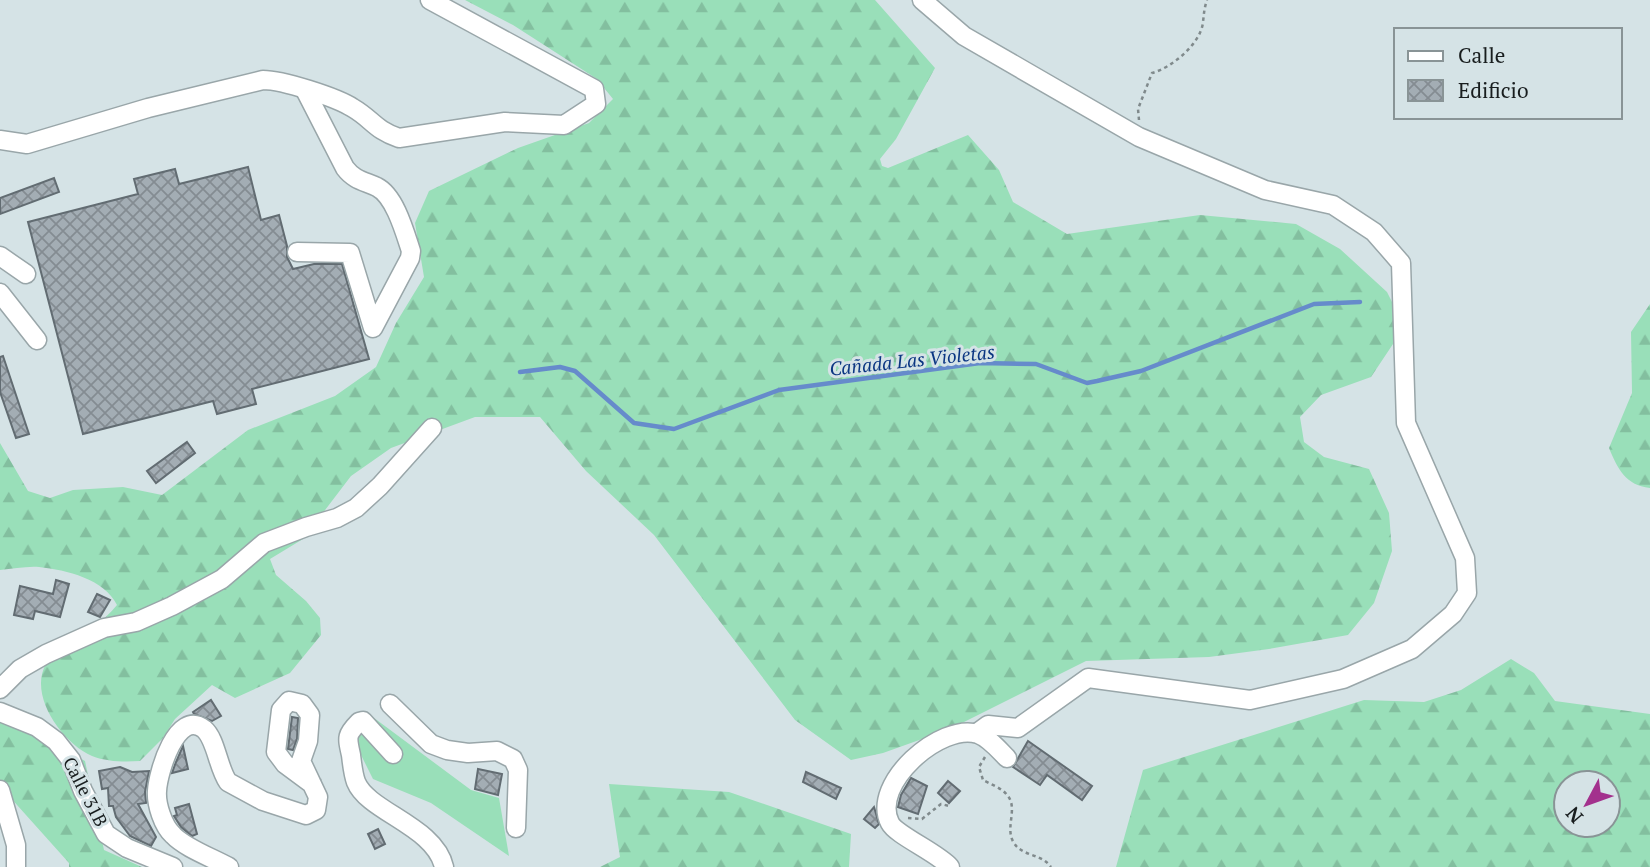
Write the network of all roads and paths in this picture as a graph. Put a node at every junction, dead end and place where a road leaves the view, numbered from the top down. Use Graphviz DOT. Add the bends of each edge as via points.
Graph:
graph roads {
  1 [pos="430,0"];
  2 [pos="922,0"];
  3 [pos="1207,0"];
  4 [pos="305,90"];
  5 [pos="1139,137"];
  6 [pos="0,140"];
  7 [pos="297,252"];
  8 [pos="0,256"];
  9 [pos="26,274"];
  10 [pos="0,293"];
  11 [pos="37,340"];
  12 [pos="432,428"];
  13 [pos="0,689"];
  14 [pos="390,704"];
  15 [pos="0,712"];
  16 [pos="977,733"];
  17 [pos="393,754"];
  18 [pos="999,755"];
  19 [pos="312,783"];
  20 [pos="0,790"];
  21 [pos="948,806"];
  22 [pos="888,815"];
  23 [pos="516,828"];
  24 [pos="16,867"];
  25 [pos="173,867"];
  26 [pos="229,867"];
  27 [pos="443,867"];
  28 [pos="950,867"];
  29 [pos="1051,867"];
  1 -- 4 [label="street" via="594,89 596,104 564,125 505,122 399,138 383,132 352,107"];
  2 -- 5 [label="street" via="964,36"];
  3 -- 5 [label="path" via="1203,23 1189,48 1152,73 1138,109"];
  4 -- 6 [label="street" via="263,80 27,144"];
  4 -- 7 [label="street" via="345,168 353,178 381,188 395,209 411,251 373,328 350,253"];
  5 -- 16 [label="street" via="1265,190 1333,205 1374,232 1401,263 1406,423 1465,558 1467,593 1453,614 1412,649 1343,679 1250,699 1088,678 1018,728 988,725"];
  8 -- 9 [label="street"];
  10 -- 11 [label="street"];
  12 -- 13 [label="street" via="356,508 264,543 222,579 173,606 46,653"];
  14 -- 23 [label="street" via="431,744 468,753 498,751 513,759 519,770"];
  15 -- 25 [label="street, Calle 31B" via="37,727 56,741 71,760 106,834"];
  16 -- 18 [label="street" via="992,743"];
  16 -- 22 [label="street" via="958,734 922,749 911,759 887,800"];
  17 -- 27 [label="street" via="363,722 348,733 356,782 364,794 434,847"];
  18 -- 29 [label="path" via="984,758 979,767 983,780 1010,800 1011,839 1018,849 1045,859"];
  19 -- 26 [label="street" via="318,797 312,813 263,801 228,782 208,733 189,724 184,727 168,748 157,790 163,821 177,839"];
  20 -- 24 [label="street" via="16,845"];
  21 -- 22 [label="path" via="941,804 922,819"];
  22 -- 28 [label="street" via="892,827"];
}
